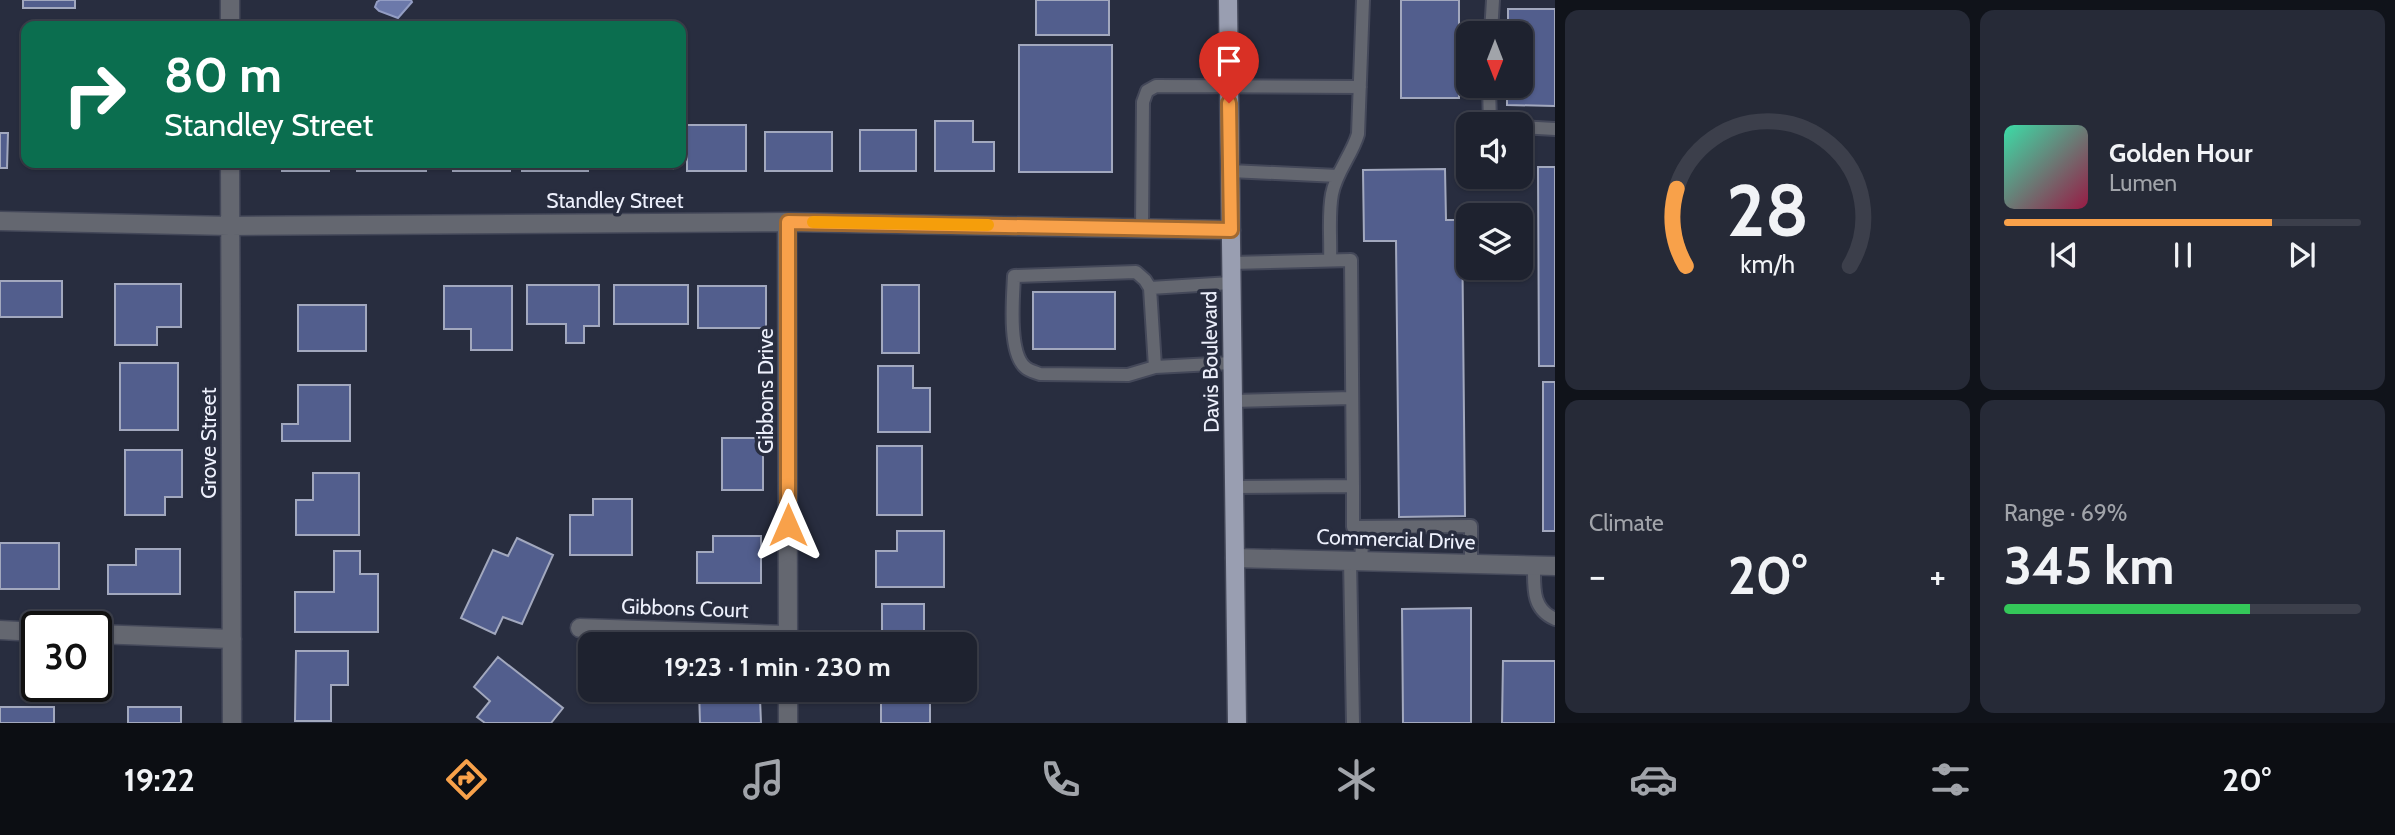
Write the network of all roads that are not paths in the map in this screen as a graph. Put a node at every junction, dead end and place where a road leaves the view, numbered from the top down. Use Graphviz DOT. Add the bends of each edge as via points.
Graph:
graph roads {
  1 [pos="230,0"];
  2 [pos="1228,0"];
  3 [pos="1363,0"];
  4 [pos="1493,0"];
  5 [pos="230,21"];
  6 [pos="1492,21"];
  7 [pos="1229,85"];
  8 [pos="1360,87"];
  9 [pos="1533,128"];
  10 [pos="1555,129"];
  11 [pos="230,168"];
  12 [pos="1230,172"];
  13 [pos="1338,176"];
  14 [pos="0,221"];
  15 [pos="788,222"];
  16 [pos="230,226"];
  17 [pos="1142,228"];
  18 [pos="1231,230"];
  19 [pos="1330,260"];
  20 [pos="1231,263"];
  21 [pos="1231,284"];
  22 [pos="1150,288"];
  23 [pos="1232,363"];
  24 [pos="1155,367"];
  25 [pos="1352,398"];
  26 [pos="1233,401"];
  27 [pos="1353,486"];
  28 [pos="1234,487"];
  29 [pos="1363,527"];
  30 [pos="1234,558"];
  31 [pos="1356,560"];
  32 [pos="1471,564"];
  33 [pos="1534,566"];
  34 [pos="1555,566"];
  35 [pos="1555,619"];
  36 [pos="580,628"];
  37 [pos="0,631"];
  38 [pos="21,632"];
  39 [pos="656,632"];
  40 [pos="788,632"];
  41 [pos="112,635"];
  42 [pos="232,639"];
  43 [pos="788,702"];
  44 [pos="232,723"];
  45 [pos="788,723"];
  46 [pos="1237,723"];
  47 [pos="1353,723"];
  1 -- 5 [label="street"];
  2 -- 7 [label="main road, Davis Boulevard"];
  3 -- 8 [label="lane"];
  4 -- 6 [label="lane"];
  7 -- 8 [label="lane"];
  7 -- 12 [label="main road, Davis Boulevard"];
  7 -- 17 [label="lane" via="1147,90 1143,102"];
  8 -- 13 [label="lane" via="1358,134"];
  9 -- 10 [label="lane"];
  11 -- 16 [label="street, Grove Street"];
  12 -- 13 [label="lane"];
  12 -- 18 [label="main road, Davis Boulevard"];
  13 -- 19 [label="lane" via="1332,195"];
  14 -- 16 [label="street, Standley Street"];
  15 -- 16 [label="street, Standley Street"];
  15 -- 17 [label="street, Standley Street"];
  15 -- 40 [label="street, Gibbons Drive"];
  16 -- 42 [label="street, Grove Street"];
  17 -- 18 [label="street, Standley Street"];
  18 -- 20 [label="main road, Davis Boulevard"];
  19 -- 20 [label="lane"];
  19 -- 25 [label="lane" via="1351,260"];
  20 -- 21 [label="main road, Davis Boulevard"];
  21 -- 22 [label="lane"];
  21 -- 23 [label="main road, Davis Boulevard"];
  22 -- 24 [label="lane"];
  22 -- 24 [label="lane" via="1136,272 1014,276 1015,349 1025,367 1040,374 1128,375"];
  23 -- 24 [label="lane"];
  23 -- 26 [label="main road, Davis Boulevard"];
  25 -- 26 [label="lane"];
  25 -- 27 [label="lane"];
  26 -- 28 [label="main road, Davis Boulevard"];
  27 -- 28 [label="lane"];
  27 -- 29 [label="lane" via="1353,527"];
  28 -- 30 [label="main road, Davis Boulevard"];
  29 -- 31 [label="lane"];
  29 -- 32 [label="lane" via="1471,526"];
  30 -- 31 [label="street, Commercial Drive"];
  30 -- 46 [label="main road, Davis Boulevard"];
  31 -- 32 [label="street, Commercial Drive"];
  31 -- 47 [label="lane"];
  32 -- 33 [label="street, Commercial Drive"];
  33 -- 34 [label="street, Commercial Drive"];
  33 -- 35 [label="lane" via="1535,601"];
  36 -- 39 [label="street, Gibbons Court"];
  37 -- 38 [label="street"];
  41 -- 42 [label="street"];
  42 -- 44 [label="street, Grove Street"];
  43 -- 45 [label="street"];
}
